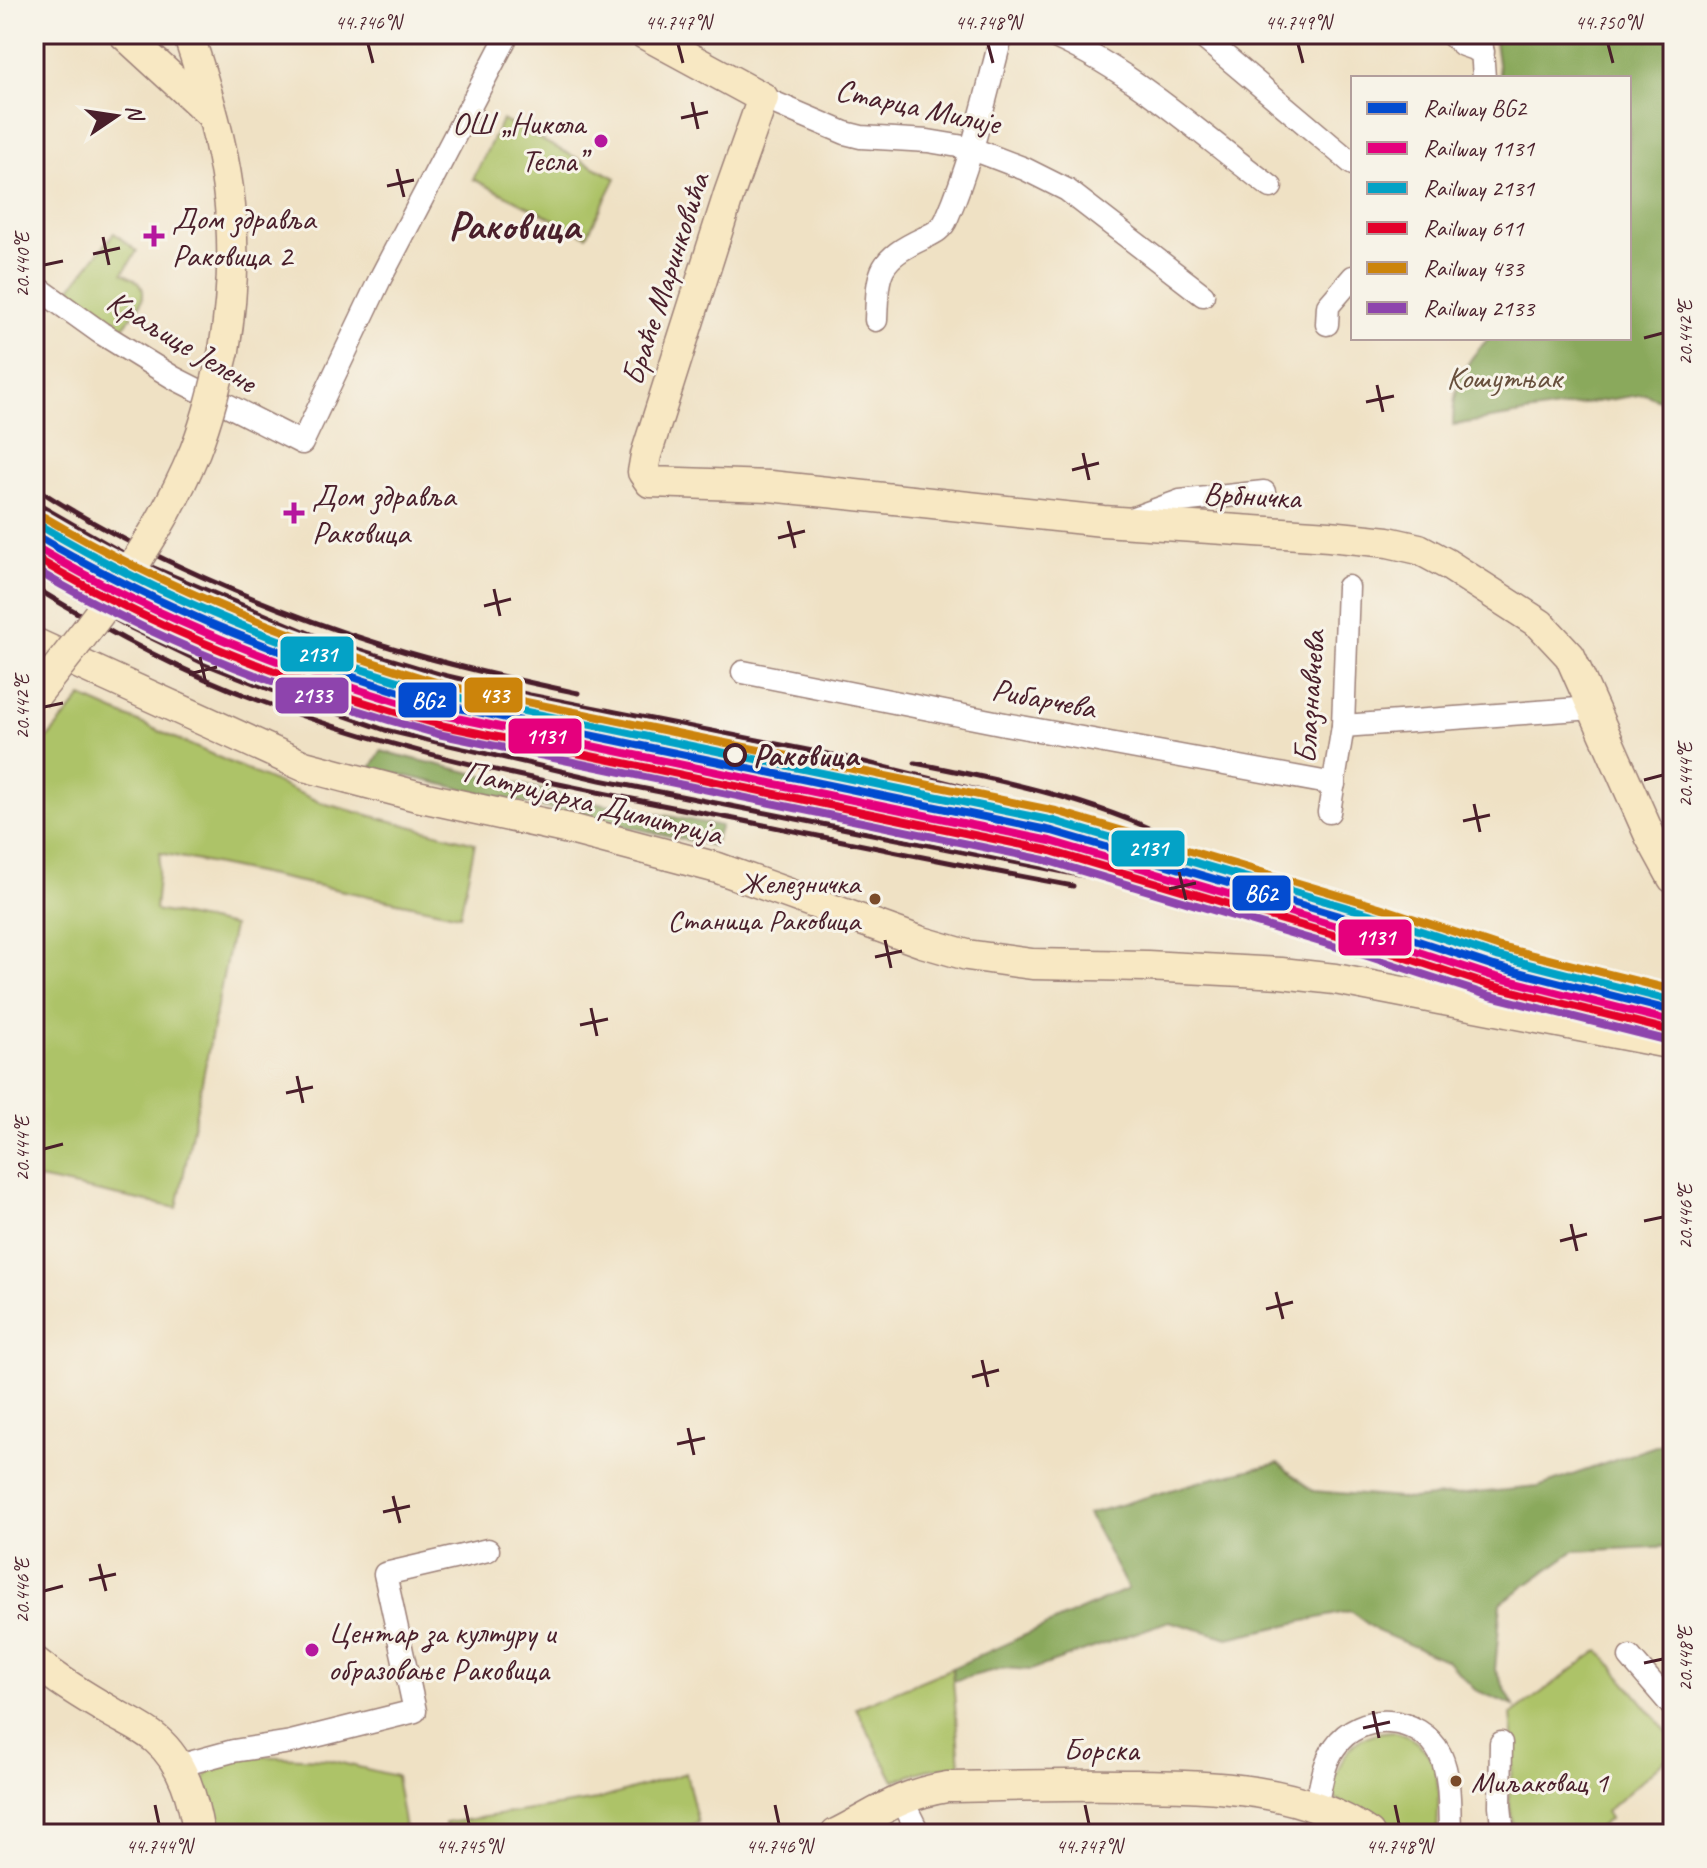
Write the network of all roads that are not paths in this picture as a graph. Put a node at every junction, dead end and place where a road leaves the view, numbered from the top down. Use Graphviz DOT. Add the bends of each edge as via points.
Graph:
graph roads {
  1 [pos="124,34"];
  2 [pos="188,34"];
  3 [pos="508,34"];
  4 [pos="645,34"];
  5 [pos="1002,34"];
  6 [pos="1048,34"];
  7 [pos="1199,34"];
  8 [pos="1450,34"];
  9 [pos="1482,43"];
  10 [pos="1484,76"];
  11 [pos="763,98"];
  12 [pos="214,117"];
  13 [pos="970,148"];
  14 [pos="1351,162"];
  15 [pos="1271,187"];
  16 [pos="1351,280"];
  17 [pos="34,285"];
  18 [pos="1203,295"];
  19 [pos="1328,315"];
  20 [pos="876,320"];
  21 [pos="650,482"];
  22 [pos="1264,492"];
  23 [pos="1120,523"];
  24 [pos="1348,587"];
  25 [pos="34,643"];
  26 [pos="743,672"];
  27 [pos="34,697"];
  28 [pos="1593,708"];
  29 [pos="1343,726"];
  30 [pos="1334,784"];
  31 [pos="1329,812"];
  32 [pos="1673,878"];
  33 [pos="1673,1044"];
  34 [pos="488,1550"];
  35 [pos="1630,1657"];
  36 [pos="34,1661"];
  37 [pos="1673,1707"];
  38 [pos="1501,1743"];
  39 [pos="178,1766"];
  40 [pos="901,1798"];
  41 [pos="1316,1806"];
  42 [pos="199,1834"];
  43 [pos="836,1834"];
  44 [pos="919,1834"];
  45 [pos="1369,1834"];
  46 [pos="1450,1834"];
  47 [pos="1503,1834"];
  1 -- 12 [label="main road"];
  2 -- 12 [label="main road"];
  3 -- 17 [label="street, Краљице Јелене" via="302,443 174,378"];
  4 -- 11 [label="main road, Старца Милије"];
  5 -- 13 [label="street"];
  6 -- 15 [label="street" via="1122,72"];
  7 -- 14 [label="street"];
  8 -- 9 [label="street" via="1463,45"];
  9 -- 10 [label="street"];
  11 -- 13 [label="street, Старца Милије" via="861,137"];
  11 -- 21 [label="main road, Браће Маринковића" via="646,455 643,472"];
  12 -- 27 [label="main road, bridge" via="233,219 232,295 224,350 196,449 157,530"];
  13 -- 18 [label="street, Старца Милије" via="1067,190"];
  13 -- 20 [label="street" via="946,222 894,255 882,269"];
  16 -- 19 [label="street"];
  21 -- 23 [label="main road, Врбничка" via="770,486"];
  22 -- 23 [label="street" via="1180,501"];
  23 -- 28 [label="main road, Врбничка" via="1329,536 1419,549 1551,634 1570,656"];
  24 -- 29 [label="street, Блазнавчева"];
  25 -- 33 [label="main road, Патријарха Димитрија" via="304,766 718,868 967,955 1032,964 1335,979"];
  26 -- 30 [label="street, Рибарчева"];
  28 -- 29 [label="street"];
  28 -- 32 [label="main road, Врбничка"];
  29 -- 30 [label="street, Блазнавчева"];
  30 -- 31 [label="street, Блазнавчева"];
  34 -- 39 [label="street" via="385,1574 415,1711"];
  35 -- 37 [label="street"];
  36 -- 39 [label="main road" via="155,1738"];
  38 -- 47 [label="street"];
  39 -- 42 [label="main road"];
  40 -- 41 [label="main road, Борска" via="947,1787 1176,1785 1260,1793"];
  40 -- 43 [label="main road, Борска"];
  40 -- 44 [label="street"];
  41 -- 45 [label="main road, Борска"];
  41 -- 46 [label="street" via="1327,1761 1344,1736 1367,1723 1403,1724 1429,1740 1443,1760"];
}
